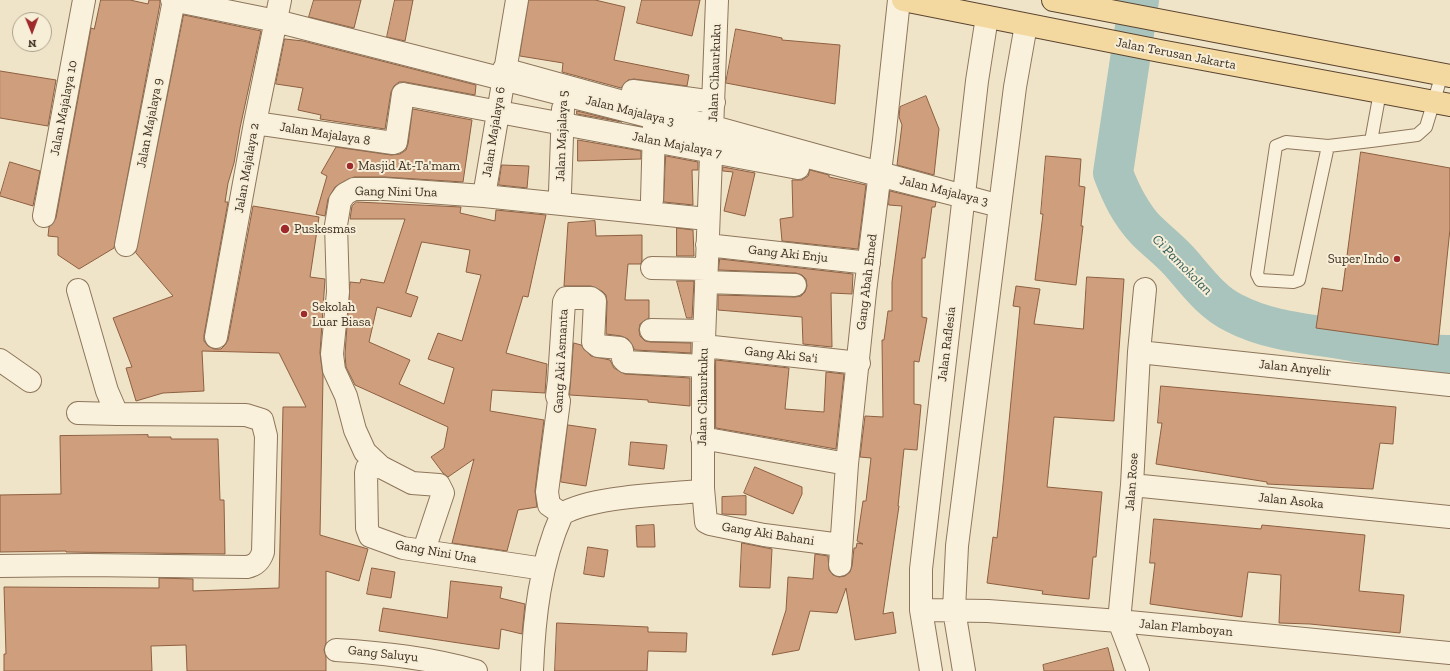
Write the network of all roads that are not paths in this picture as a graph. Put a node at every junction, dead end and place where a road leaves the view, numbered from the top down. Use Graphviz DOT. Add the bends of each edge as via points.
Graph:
graph roads {
  1 [pos="84,0"];
  2 [pos="173,0"];
  3 [pos="280,0"];
  4 [pos="517,0"];
  5 [pos="717,0"];
  6 [pos="899,0"];
  7 [pos="903,0"];
  8 [pos="1053,0"];
  9 [pos="986,17"];
  10 [pos="276,21"];
  11 [pos="1026,25"];
  12 [pos="504,69"];
  13 [pos="1446,75"];
  14 [pos="564,80"];
  15 [pos="1380,92"];
  16 [pos="655,96"];
  17 [pos="714,102"];
  18 [pos="1442,104"];
  19 [pos="255,123"];
  20 [pos="1371,140"];
  21 [pos="395,143"];
  22 [pos="1328,146"];
  23 [pos="560,192"];
  24 [pos="484,196"];
  25 [pos="652,200"];
  26 [pos="1000,206"];
  27 [pos="44,216"];
  28 [pos="707,219"];
  29 [pos="126,245"];
  30 [pos="707,245"];
  31 [pos="869,263"];
  32 [pos="652,268"];
  33 [pos="706,275"];
  34 [pos="795,285"];
  35 [pos="78,290"];
  36 [pos="1146,290"];
  37 [pos="651,330"];
  38 [pos="216,337"];
  39 [pos="704,348"];
  40 [pos="1139,352"];
  41 [pos="0,360"];
  42 [pos="859,363"];
  43 [pos="30,380"];
  44 [pos="1450,385"];
  45 [pos="78,413"];
  46 [pos="117,414"];
  47 [pos="702,438"];
  48 [pos="847,464"];
  49 [pos="381,467"];
  50 [pos="1132,485"];
  51 [pos="703,488"];
  52 [pos="562,514"];
  53 [pos="1450,516"];
  54 [pos="424,550"];
  55 [pos="840,555"];
  56 [pos="0,566"];
  57 [pos="544,569"];
  58 [pos="921,610"];
  59 [pos="954,610"];
  60 [pos="1119,621"];
  61 [pos="336,650"];
  62 [pos="1450,653"];
  63 [pos="476,671"];
  64 [pos="532,671"];
  65 [pos="931,671"];
  66 [pos="964,671"];
  67 [pos="1138,671"];
  1 -- 27 [label="street, Jalan Majalaya 10"];
  2 -- 10 [label="street, Jalan Majalaya 3"];
  2 -- 29 [label="street, Jalan Majalaya 9"];
  3 -- 10 [label="street, Jalan Majalaya 2"];
  4 -- 12 [label="street, Jalan Majalaya 6"];
  5 -- 17 [label="street, Jalan Cihaurkuku"];
  6 -- 31 [label="street, Gang Abah Emed"];
  7 -- 9 [label="main road, Jalan Terusan Jakarta"];
  8 -- 13 [label="main road"];
  9 -- 11 [label="main road, Jalan Terusan Jakarta"];
  9 -- 58 [label="street, Jalan Raflesia" via="923,544"];
  10 -- 19 [label="street, Jalan Majalaya 2"];
  10 -- 26 [label="street, Jalan Majalaya 3"];
  11 -- 15 [label="main road, Jalan Terusan Jakarta"];
  11 -- 26 [label="street"];
  12 -- 14 [label="street, Jalan Majalaya 3"];
  12 -- 24 [label="street, Jalan Majalaya 6"];
  12 -- 26 [label="street, Jalan Majalaya 3"];
  13 -- 18 [label="lane"];
  14 -- 16 [label="street, Jalan Majalaya 3"];
  14 -- 23 [label="street, Jalan Majalaya 5"];
  15 -- 18 [label="main road, Jalan Terusan Jakarta"];
  15 -- 20 [label="lane"];
  16 -- 17 [label="street, Jalan Majalaya 3"];
  16 -- 25 [label="street"];
  17 -- 28 [label="street, Jalan Cihaurkuku"];
  18 -- 20 [label="lane" via="1417,135"];
  19 -- 21 [label="street, Jalan Majalaya 8"];
  19 -- 38 [label="street, Jalan Majalaya 2"];
  20 -- 22 [label="lane"];
  21 -- 26 [label="street, Jalan Majalaya 7" via="403,94"];
  22 -- 22 [label="lane" via="1286,142 1276,146 1257,274 1260,280 1299,280"];
  24 -- 28 [label="street, Gang Nini Una"];
  24 -- 49 [label="street, Gang Nini Una" via="354,189 345,194 340,201 335,237 338,292 332,354 334,370 346,396 355,430 365,452"];
  26 -- 59 [label="street" via="957,546"];
  28 -- 30 [label="street, Jalan Cihaurkuku"];
  30 -- 31 [label="street, Gang Aki Enju"];
  30 -- 33 [label="street, Jalan Cihaurkuku"];
  31 -- 42 [label="street, Gang Abah Emed"];
  32 -- 33 [label="street"];
  33 -- 34 [label="street"];
  33 -- 39 [label="street, Jalan Cihaurkuku"];
  35 -- 46 [label="street" via="107,391"];
  36 -- 40 [label="street, Jalan Rose"];
  37 -- 39 [label="street"];
  39 -- 42 [label="street, Gang Aki Sa'i"];
  39 -- 47 [label="street, Jalan Cihaurkuku"];
  39 -- 52 [label="street, Gang Aki Asmanta" via="626,362 620,348 598,346 593,342 595,301 591,298 566,298 556,396 559,401 547,492 549,505"];
  40 -- 44 [label="street, Jalan Anyelir"];
  40 -- 50 [label="street, Jalan Rose"];
  41 -- 43 [label="street"];
  42 -- 48 [label="street, Gang Abah Emed"];
  45 -- 46 [label="street"];
  46 -- 56 [label="street" via="246,415 262,420 266,436 261,559 247,567"];
  47 -- 48 [label="street"];
  47 -- 51 [label="street, Jalan Cihaurkuku"];
  48 -- 55 [label="street, Gang Abah Emed"];
  49 -- 54 [label="street" via="412,483 439,485 442,489 443,493"];
  49 -- 54 [label="street, Gang Nini Una" via="367,468 366,473 367,528 370,536 403,548"];
  50 -- 53 [label="street, Jalan Asoka"];
  50 -- 60 [label="street, Jalan Rose"];
  51 -- 52 [label="street" via="699,491 603,501 579,506"];
  51 -- 55 [label="street, Gang Aki Bahani" via="706,522 710,524"];
  52 -- 57 [label="street" via="554,531"];
  54 -- 57 [label="street, Gang Nini Una"];
  57 -- 64 [label="street" via="533,639"];
  58 -- 59 [label="street, Jalan Flamboyan"];
  58 -- 65 [label="street, Jalan Raflesia"];
  59 -- 60 [label="street, Jalan Flamboyan"];
  59 -- 66 [label="street"];
  60 -- 62 [label="street, Jalan Flamboyan"];
  60 -- 67 [label="street, Jalan Rose"];
  61 -- 63 [label="street, Gang Saluyu" via="396,654 441,661"];
}
